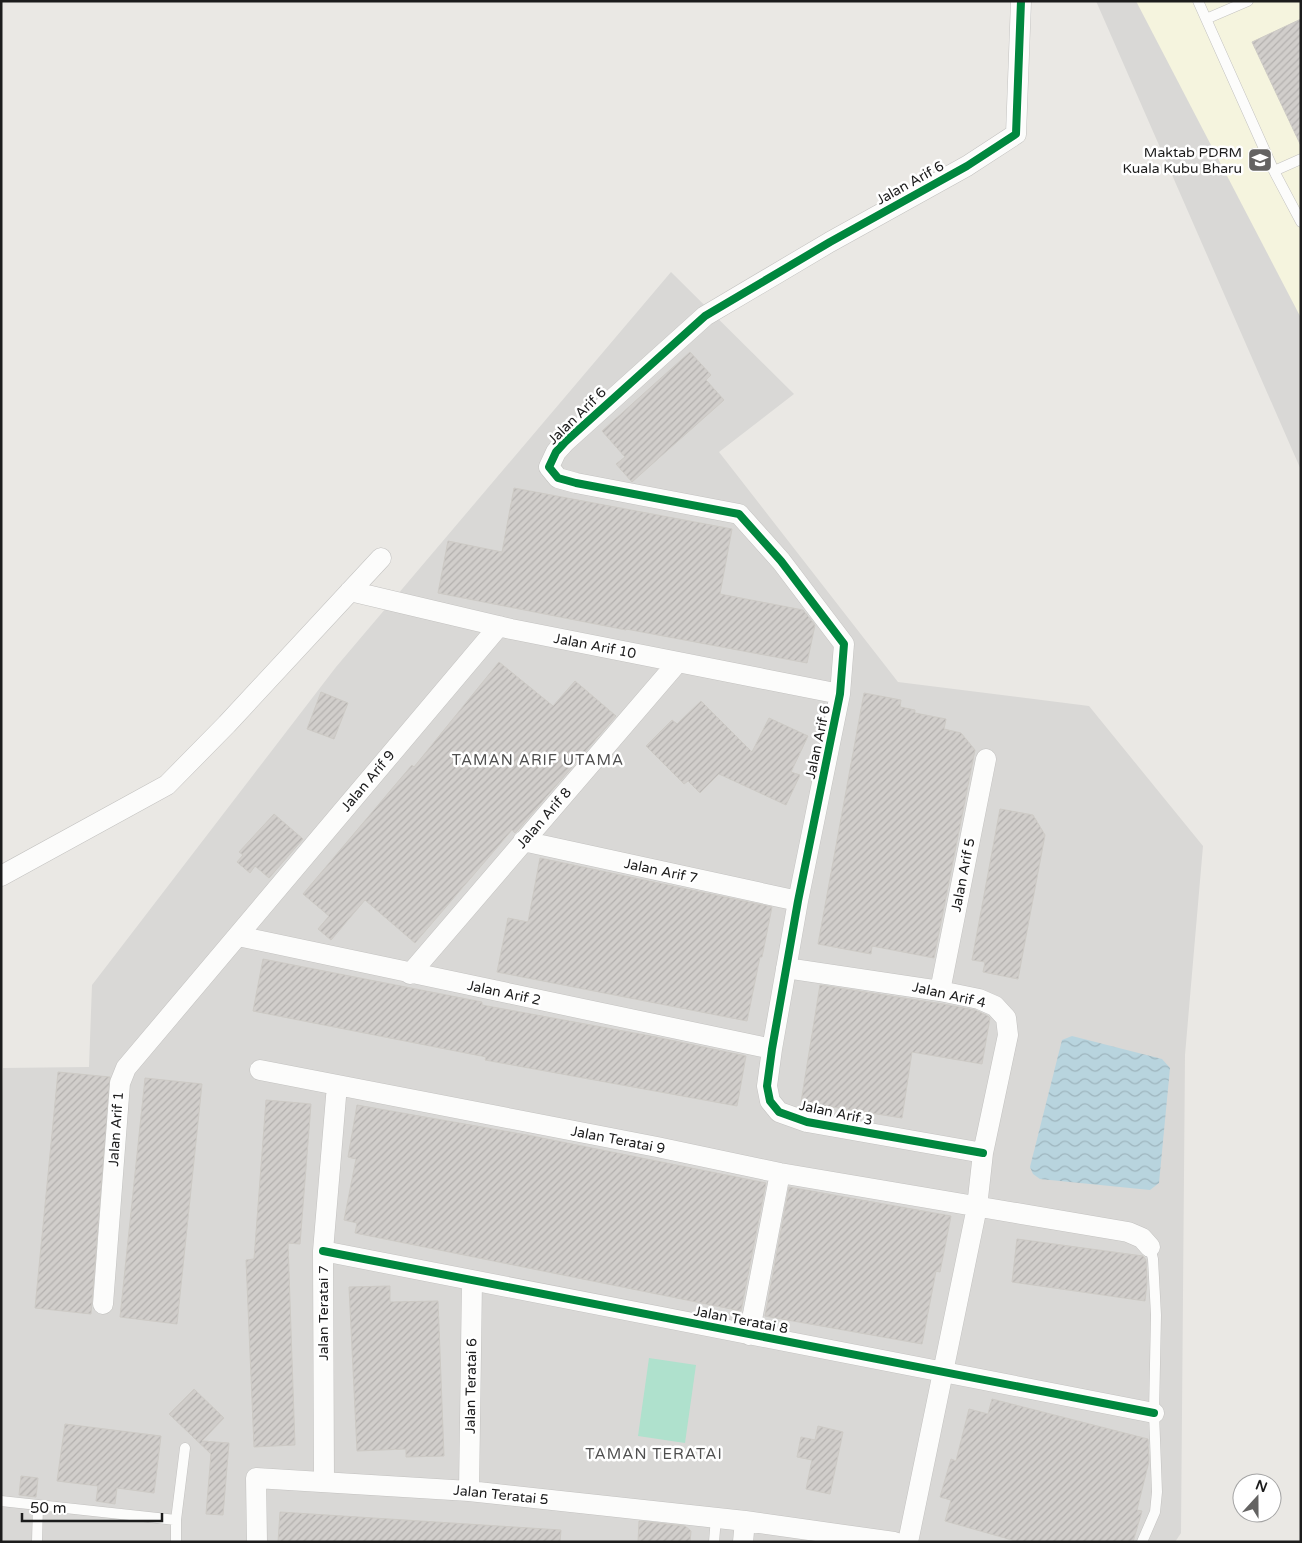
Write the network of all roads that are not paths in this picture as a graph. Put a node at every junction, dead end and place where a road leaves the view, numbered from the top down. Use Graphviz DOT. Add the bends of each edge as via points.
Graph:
graph roads {
  1 [pos="1022,1"];
  2 [pos="1198,1"];
  3 [pos="1248,1"];
  4 [pos="1206,19"];
  5 [pos="1301,159"];
  6 [pos="1274,171"];
  7 [pos="1301,222"];
  8 [pos="380,558"];
  9 [pos="350,591"];
  10 [pos="499,626"];
  11 [pos="678,662"];
  12 [pos="840,694"];
  13 [pos="986,759"];
  14 [pos="524,841"];
  15 [pos="1,876"];
  16 [pos="798,901"];
  17 [pos="238,936"];
  18 [pos="786,968"];
  19 [pos="410,974"];
  20 [pos="940,991"];
  21 [pos="772,1049"];
  22 [pos="260,1070"];
  23 [pos="337,1085"];
  24 [pos="983,1153"];
  25 [pos="780,1173"];
  26 [pos="977,1207"];
  27 [pos="1150,1247"];
  28 [pos="323,1251"];
  29 [pos="472,1281"];
  30 [pos="103,1304"];
  31 [pos="749,1335"];
  32 [pos="943,1372"];
  33 [pos="1154,1413"];
  34 [pos="185,1448"];
  35 [pos="324,1482"];
  36 [pos="469,1491"];
  37 [pos="1,1501"];
  38 [pos="38,1505"];
  39 [pos="716,1518"];
  40 [pos="176,1520"];
  41 [pos="745,1521"];
  42 [pos="37,1542"];
  43 [pos="176,1542"];
  44 [pos="257,1542"];
  45 [pos="714,1542"];
  46 [pos="744,1542"];
  47 [pos="894,1542"];
  48 [pos="908,1542"];
  49 [pos="1142,1542"];
  1 -- 12 [label="street, Jalan Arif 6" via="1016,134 705,316 565,442 549,467 558,478 576,483 738,514 781,561 844,644"];
  2 -- 4 [label="lane"];
  3 -- 4 [label="lane"];
  4 -- 6 [label="lane"];
  5 -- 6 [label="lane"];
  6 -- 7 [label="lane"];
  8 -- 9 [label="street"];
  9 -- 10 [label="street, Jalan Arif 10"];
  9 -- 15 [label="street" via="168,785"];
  10 -- 11 [label="street, Jalan Arif 10"];
  10 -- 17 [label="street, Jalan Arif 9"];
  11 -- 12 [label="street, Jalan Arif 10"];
  11 -- 14 [label="street, Jalan Arif 8"];
  12 -- 16 [label="street, Jalan Arif 6"];
  13 -- 20 [label="street, Jalan Arif 5"];
  14 -- 16 [label="street, Jalan Arif 7"];
  14 -- 19 [label="street, Jalan Arif 8"];
  16 -- 18 [label="street, Jalan Arif 3"];
  17 -- 19 [label="street, Jalan Arif 2"];
  17 -- 30 [label="street, Jalan Arif 1" via="126,1068 120,1083"];
  18 -- 20 [label="street, Jalan Arif 4"];
  18 -- 21 [label="street, Jalan Arif 3"];
  19 -- 21 [label="street, Jalan Arif 2"];
  20 -- 24 [label="street, Jalan Arif 4" via="979,999 995,1006 1006,1018 1008,1035"];
  21 -- 24 [label="street, Jalan Arif 3" via="767,1086 770,1101 779,1112 807,1122"];
  22 -- 23 [label="street, Jalan Teratai 9"];
  23 -- 25 [label="street, Jalan Teratai 9"];
  23 -- 28 [label="street, Jalan Teratai 7"];
  24 -- 26 [label="street, Jalan Arif 4"];
  25 -- 26 [label="street, Jalan Teratai 9"];
  25 -- 31 [label="street"];
  26 -- 27 [label="street, Jalan Teratai 9" via="1128,1232 1142,1238"];
  26 -- 32 [label="street, Jalan Arif 4"];
  27 -- 33 [label="lane" via="1156,1315"];
  28 -- 29 [label="street, Jalan Teratai 8"];
  28 -- 35 [label="street, Jalan Teratai 7"];
  29 -- 31 [label="street, Jalan Teratai 8"];
  29 -- 36 [label="street, Jalan Teratai 6"];
  31 -- 32 [label="street, Jalan Teratai 8"];
  32 -- 33 [label="street, Jalan Teratai 8"];
  32 -- 48 [label="street, Jalan Arif 4"];
  33 -- 49 [label="lane" via="1157,1492 1154,1512"];
  34 -- 40 [label="lane"];
  35 -- 36 [label="street, Jalan Teratai 5"];
  35 -- 44 [label="street, Jalan Teratai 5" via="256,1478"];
  36 -- 39 [label="street, Jalan Teratai 5"];
  37 -- 38 [label="lane"];
  38 -- 40 [label="lane"];
  38 -- 42 [label="lane"];
  39 -- 41 [label="street, Jalan Teratai 5"];
  39 -- 45 [label="lane"];
  40 -- 43 [label="lane"];
  41 -- 46 [label="street"];
  41 -- 47 [label="street, Jalan Teratai 5"];
}
